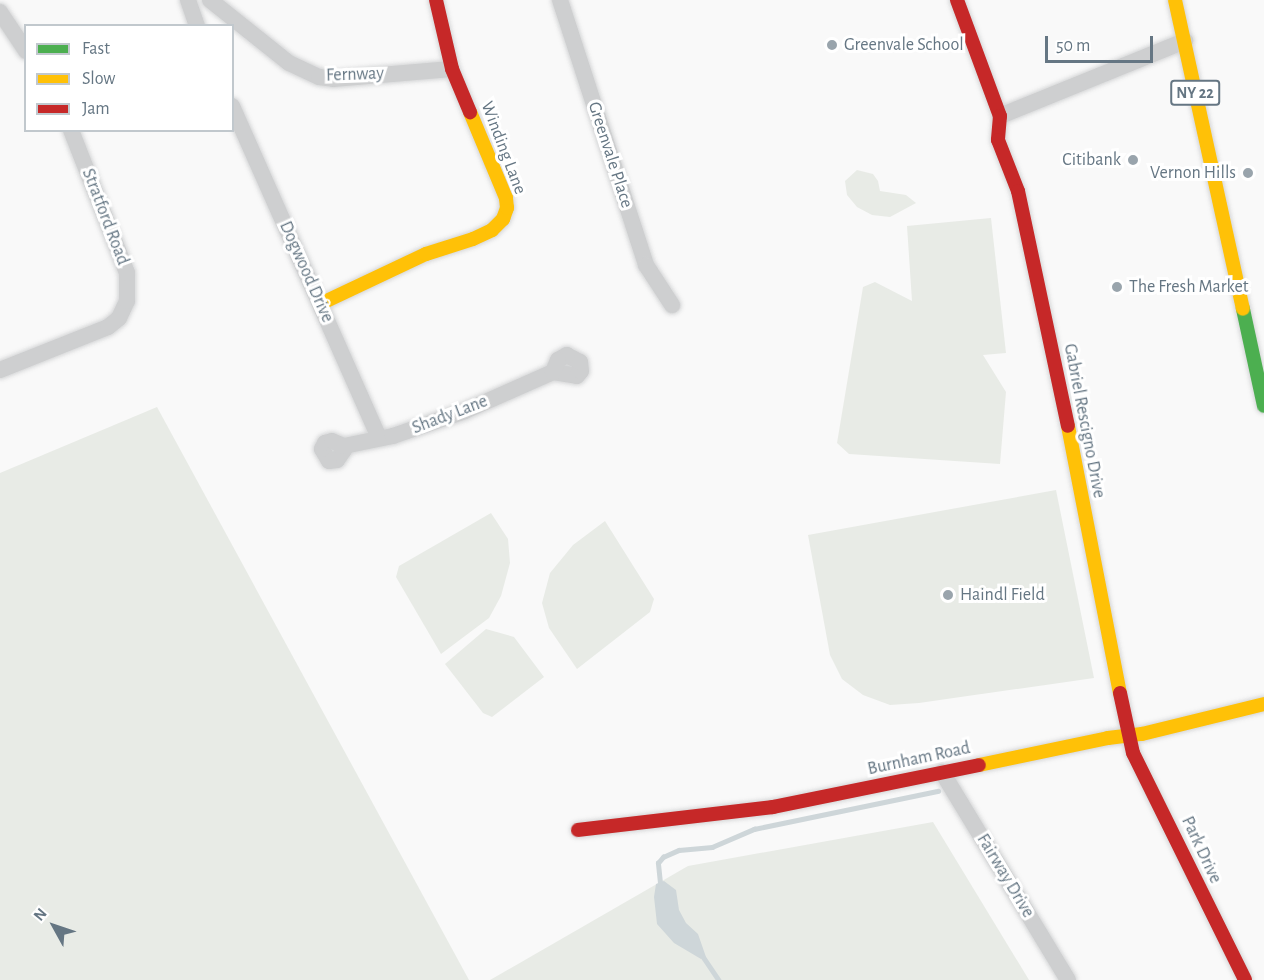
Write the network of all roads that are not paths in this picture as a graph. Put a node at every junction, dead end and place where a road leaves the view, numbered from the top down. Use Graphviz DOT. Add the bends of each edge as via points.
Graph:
graph roads {
  1 [pos="188,0"];
  2 [pos="210,0"];
  3 [pos="436,0"];
  4 [pos="560,0"];
  5 [pos="957,0"];
  6 [pos="1175,0"];
  7 [pos="0,12"];
  8 [pos="196,24"];
  9 [pos="1185,41"];
  10 [pos="24,48"];
  11 [pos="452,69"];
  12 [pos="234,110"];
  13 [pos="1000,116"];
  14 [pos="72,132"];
  15 [pos="320,304"];
  16 [pos="672,305"];
  17 [pos="2,367"];
  18 [pos="553,372"];
  19 [pos="1264,406"];
  20 [pos="379,438"];
  21 [pos="344,446"];
  22 [pos="1264,704"];
  23 [pos="1129,734"];
  24 [pos="942,772"];
  25 [pos="578,831"];
  26 [pos="1068,980"];
  27 [pos="1245,980"];
  1 -- 8 [label="street"];
  2 -- 11 [label="street, Fernway" via="289,63 320,77"];
  3 -- 11 [label="street, Winding Lane"];
  4 -- 16 [label="street, Greenvale Place" via="646,265"];
  5 -- 13 [label="street"];
  6 -- 9 [label="street, NY 22"];
  7 -- 10 [label="street"];
  9 -- 13 [label="street"];
  9 -- 19 [label="street, NY 22"];
  11 -- 15 [label="street, Winding Lane" via="506,198 503,219 492,230 473,239 426,254"];
  12 -- 15 [label="street, Dogwood Drive"];
  13 -- 23 [label="street, Gabriel Rescigno Drive" via="998,140 1018,191"];
  14 -- 17 [label="street, Stratford Road" via="127,273 127,301 119,318 108,327"];
  15 -- 20 [label="street, Dogwood Drive"];
  18 -- 20 [label="street, Shady Lane" via="465,411"];
  20 -- 21 [label="street, Shady Lane"];
  22 -- 23 [label="street, Burnham Road"];
  23 -- 24 [label="street, Burnham Road"];
  23 -- 27 [label="street, Park Drive" via="1139,768"];
  24 -- 25 [label="street, Burnham Road" via="773,807"];
  24 -- 26 [label="street, Fairway Drive"];
}
